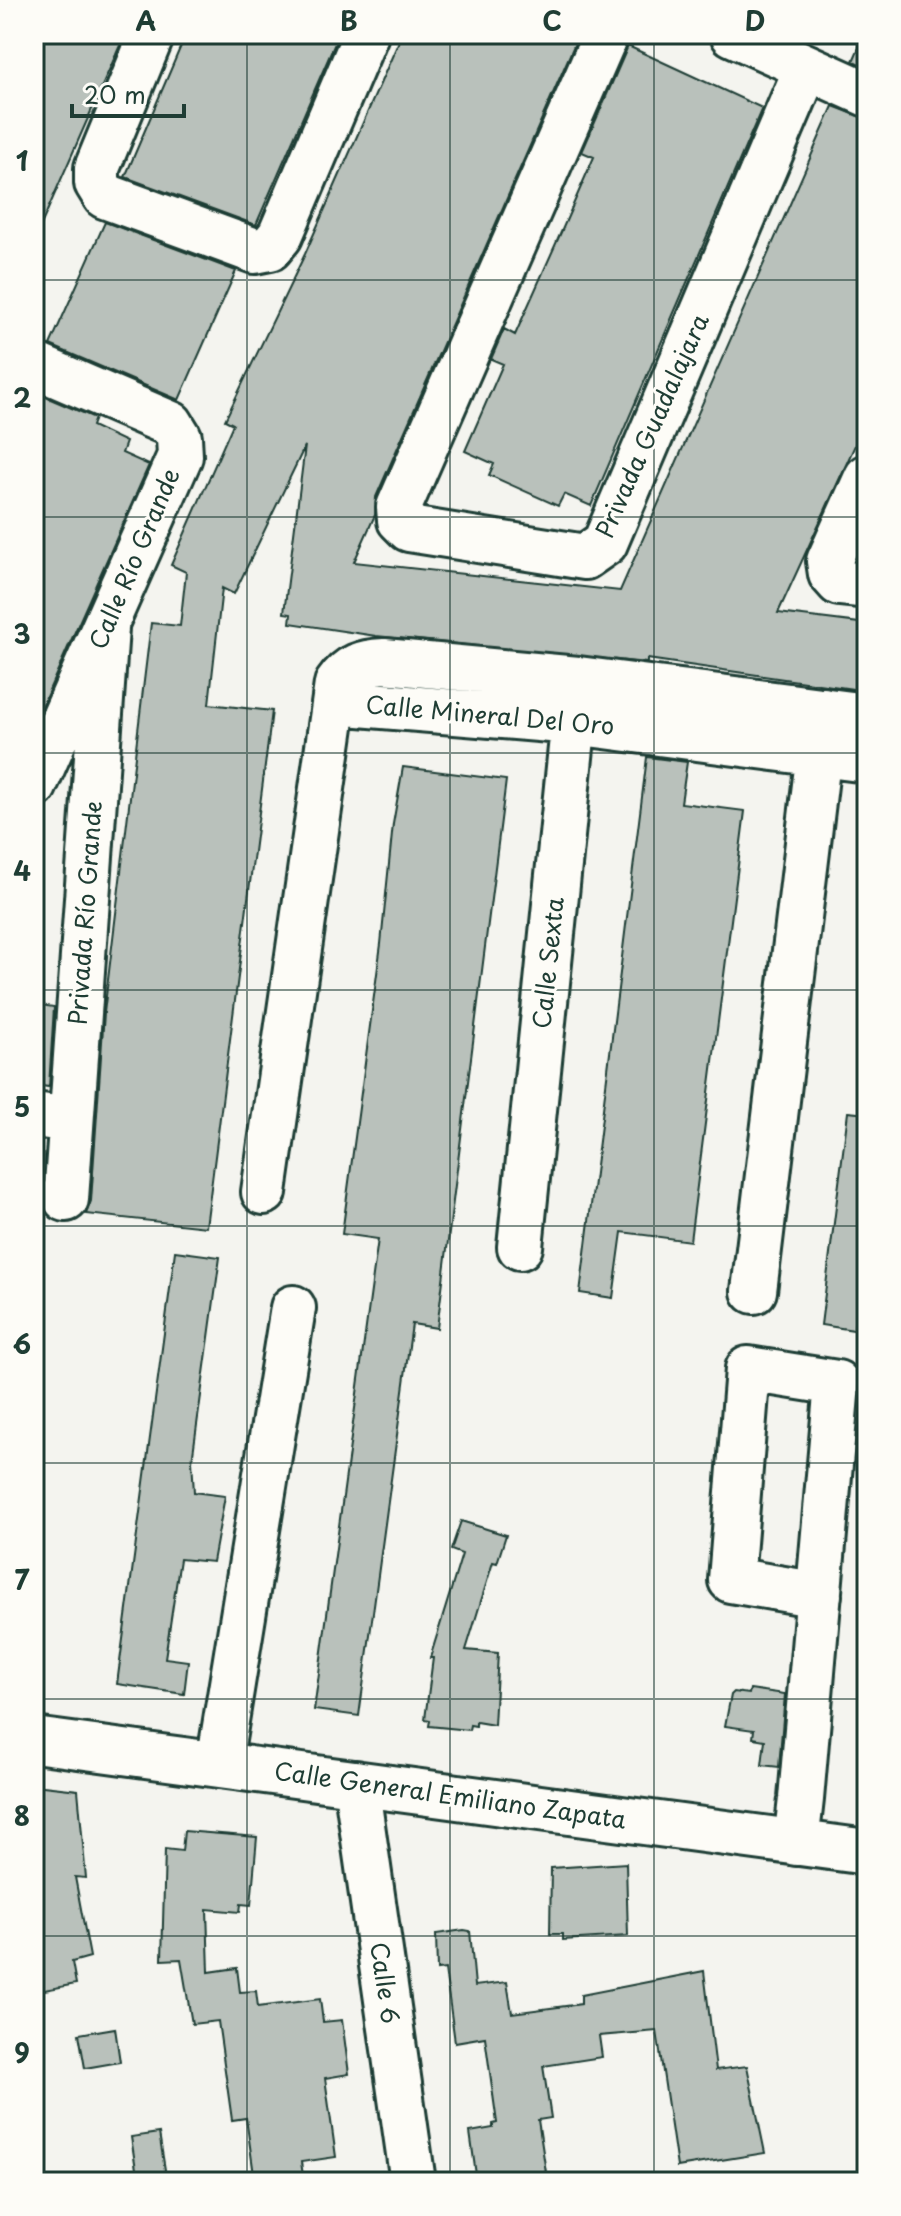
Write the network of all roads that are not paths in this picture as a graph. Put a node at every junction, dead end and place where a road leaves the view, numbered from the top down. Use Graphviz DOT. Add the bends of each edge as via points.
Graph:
graph roads {
  1 [pos="152,34"];
  2 [pos="366,34"];
  3 [pos="606,34"];
  4 [pos="733,34"];
  5 [pos="807,67"];
  6 [pos="867,94"];
  7 [pos="34,365"];
  8 [pos="867,477"];
  9 [pos="867,586"];
  10 [pos="106,628"];
  11 [pos="578,679"];
  12 [pos="335,702"];
  13 [pos="824,710"];
  14 [pos="867,716"];
  15 [pos="574,722"];
  16 [pos="819,754"];
  17 [pos="867,760"];
  18 [pos="34,786"];
  19 [pos="53,1117"];
  20 [pos="264,1192"];
  21 [pos="66,1199"];
  22 [pos="520,1247"];
  23 [pos="754,1291"];
  24 [pos="293,1308"];
  25 [pos="819,1595"];
  26 [pos="34,1740"];
  27 [pos="219,1764"];
  28 [pos="356,1783"];
  29 [pos="796,1843"];
  30 [pos="867,1852"];
  31 [pos="413,2182"];
  1 -- 2 [label="street" via="97,168 97,183 105,196 255,251 270,248 280,236"];
  3 -- 5 [label="street, Privada Guadalajara" via="399,507 400,520 409,529 585,557 605,543"];
  4 -- 5 [label="street"];
  5 -- 6 [label="street"];
  7 -- 10 [label="street, Calle Río Grande" via="171,424 179,437 180,456"];
  8 -- 9 [label="street" via="829,561 839,583"];
  10 -- 18 [label="street, Calle Río Grande"];
  10 -- 19 [label="street, Privada Río Grande"];
  11 -- 12 [label="street, Calle Mineral Del Oro" via="366,662 343,674"];
  11 -- 13 [label="street, Calle Mineral Del Oro"];
  11 -- 15 [label="street, Calle Sexta"];
  12 -- 15 [label="street, Calle Mineral Del Oro"];
  12 -- 20 [label="street"];
  13 -- 14 [label="street, Calle Mineral Del Oro"];
  13 -- 16 [label="street"];
  15 -- 16 [label="street, Calle Mineral Del Oro"];
  15 -- 22 [label="street, Calle Sexta"];
  16 -- 17 [label="street, Calle Mineral Del Oro"];
  16 -- 23 [label="street"];
  19 -- 21 [label="street, Privada Río Grande"];
  24 -- 27 [label="street"];
  25 -- 25 [label="street" via="837,1383 748,1369 731,1580"];
  25 -- 29 [label="street"];
  26 -- 27 [label="street, Calle General Emiliano Zapata"];
  27 -- 28 [label="street, Calle General Emiliano Zapata"];
  28 -- 29 [label="street, Calle General Emiliano Zapata"];
  28 -- 31 [label="street, Calle 6"];
  29 -- 30 [label="street, Calle General Emiliano Zapata"];
}
